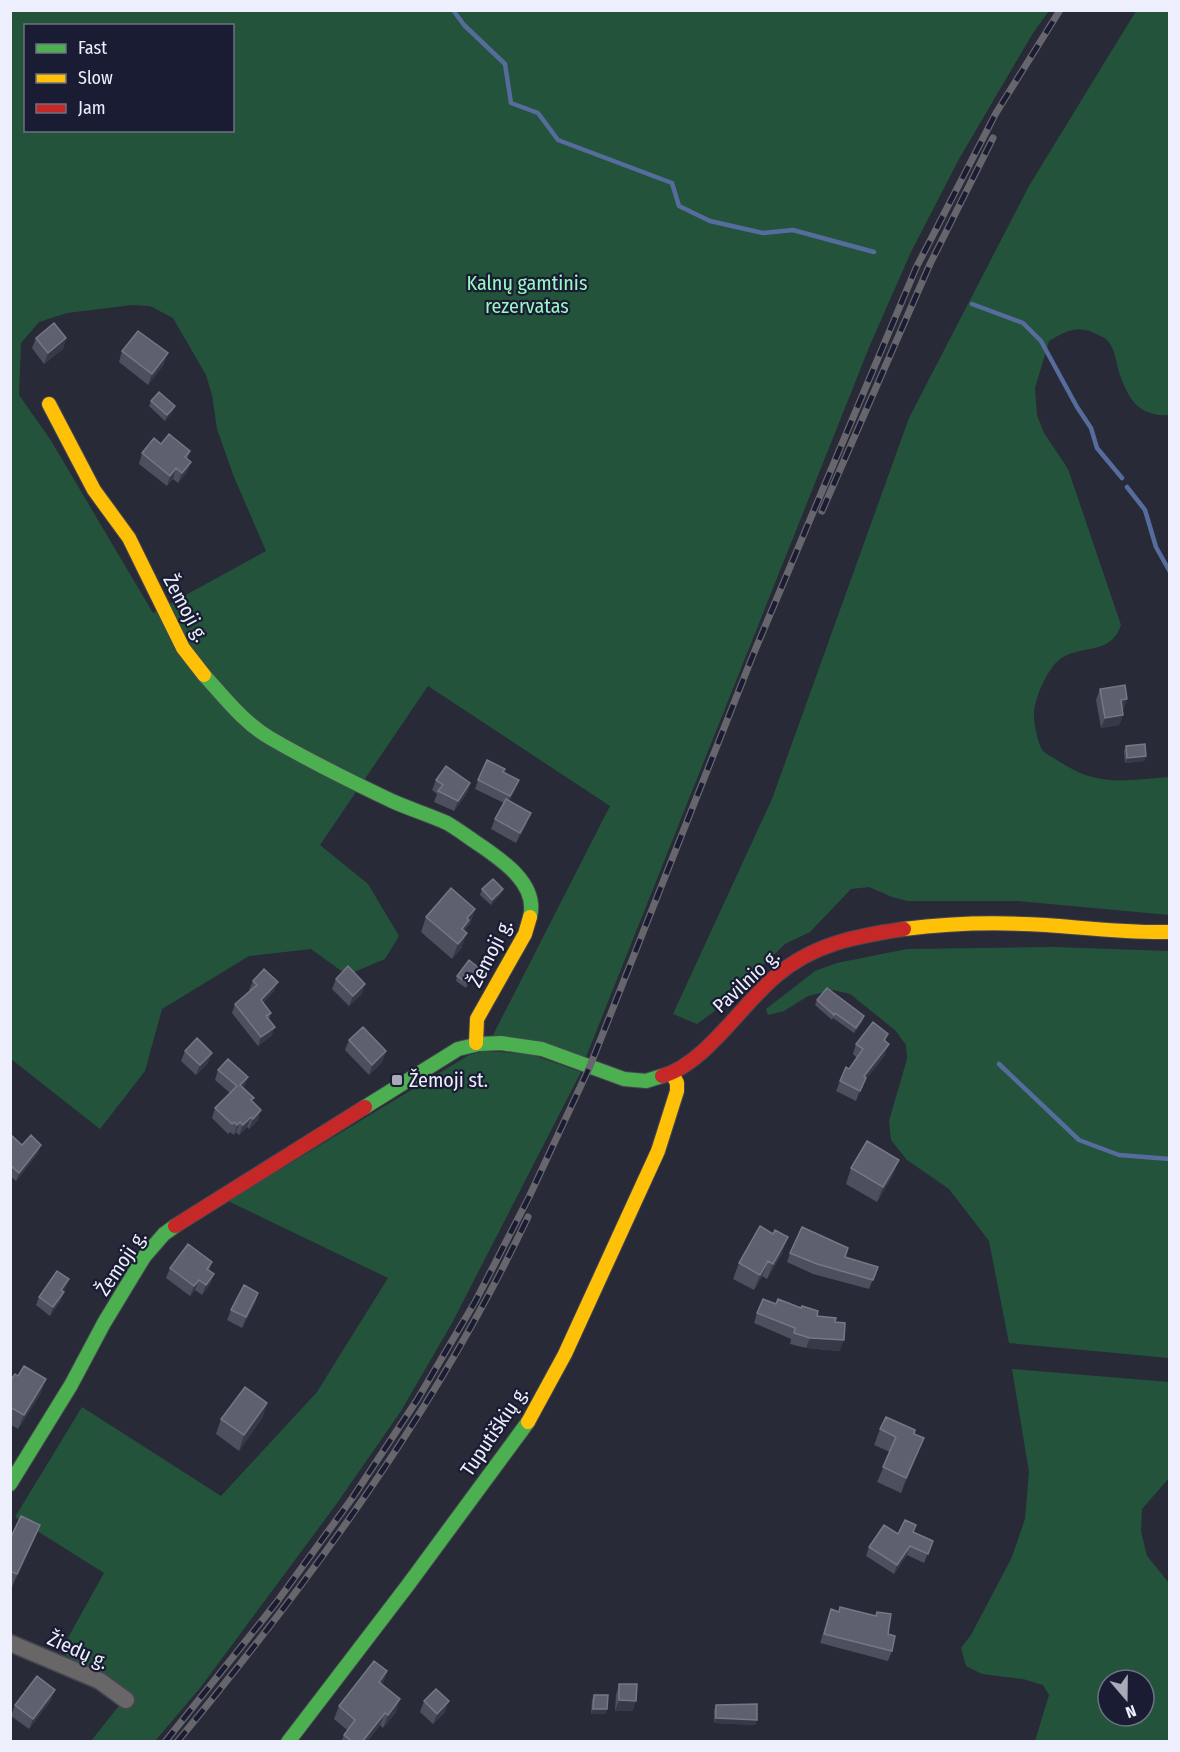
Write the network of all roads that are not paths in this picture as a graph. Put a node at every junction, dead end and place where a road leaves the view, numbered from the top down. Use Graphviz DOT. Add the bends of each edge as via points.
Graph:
graph roads {
  1 [pos="49,404"];
  2 [pos="1170,932"];
  3 [pos="476,1043"];
  4 [pos="672,1073"];
  5 [pos="10,1484"];
  6 [pos="10,1643"];
  7 [pos="126,1700"];
  8 [pos="288,1742"];
  1 -- 3 [label="street, Žemoji g." via="94,490 129,538 183,648 233,708 268,738 393,801 449,824 493,854 522,882 531,911 525,934 477,1019"];
  2 -- 4 [label="street, Pavilnio g." via="967,923 831,942 792,963 771,980 703,1050"];
  3 -- 4 [label="street, Pavilnio g." via="531,1046 635,1082 650,1082"];
  3 -- 5 [label="street, Žemoji g." via="439,1060 165,1234 144,1257"];
  4 -- 8 [label="street, Tuputiškių g." via="677,1083 676,1100 658,1151 531,1419"];
  6 -- 7 [label="street, Žiedų g." via="100,1681"];
}
